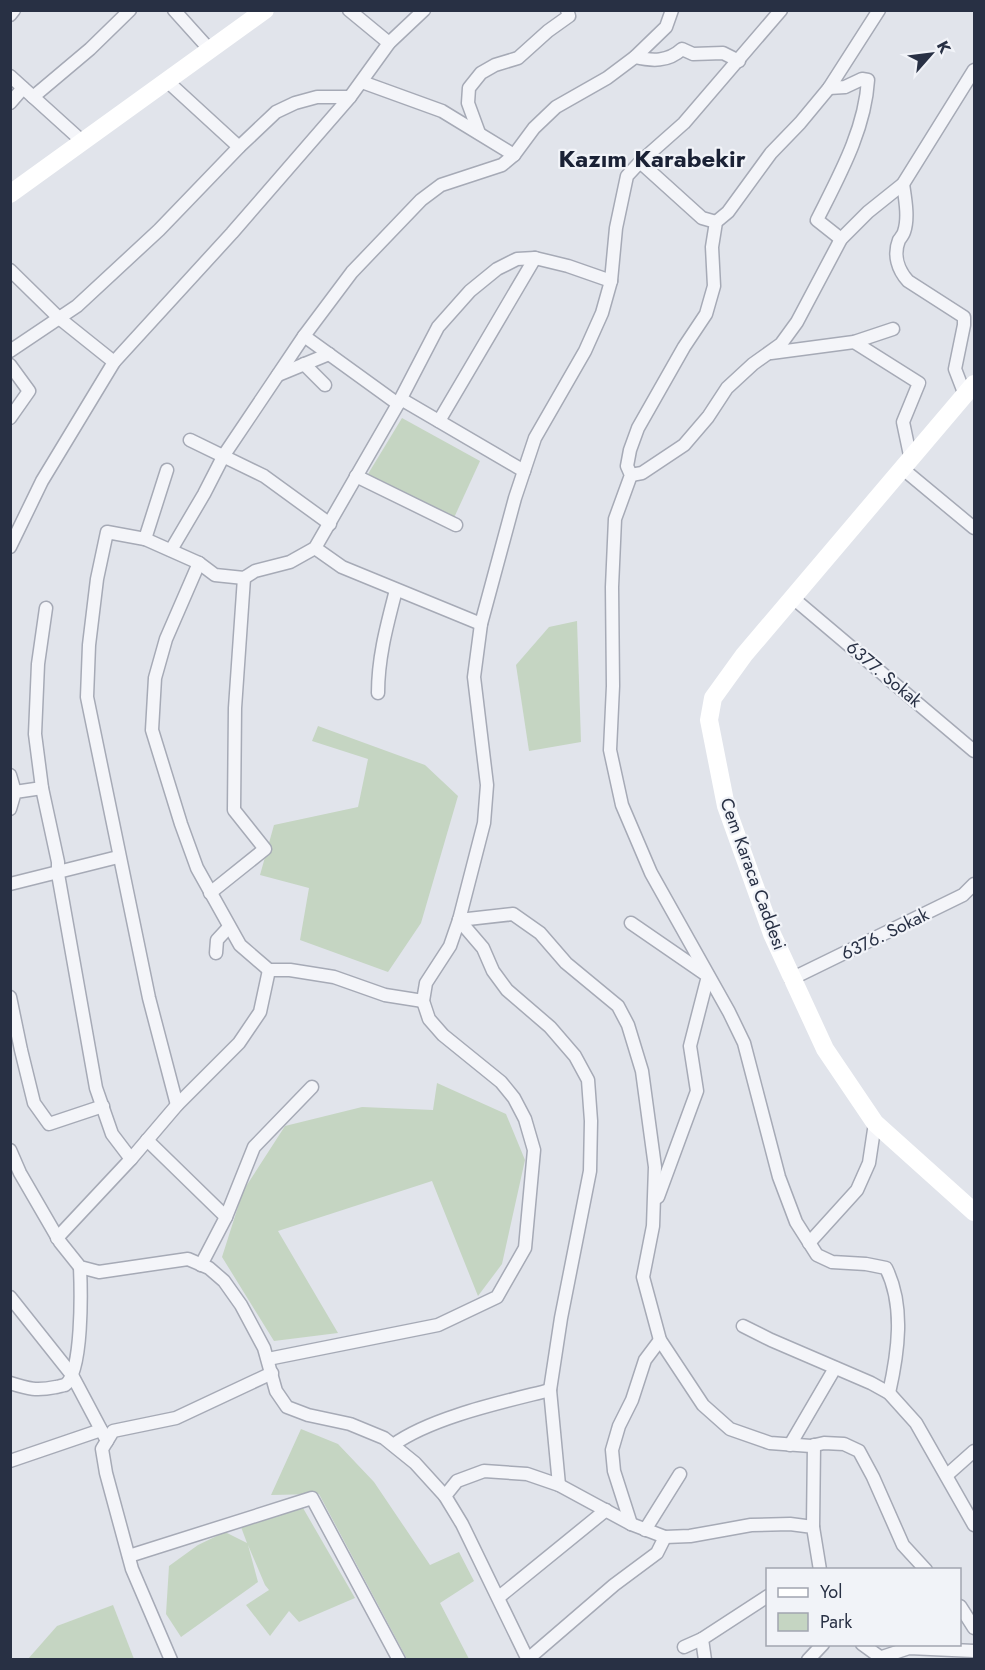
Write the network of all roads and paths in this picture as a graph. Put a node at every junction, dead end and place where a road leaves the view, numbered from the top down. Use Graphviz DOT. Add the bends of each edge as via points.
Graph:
graph roads {
  1 [pos="14,10"];
  2 [pos="130,10"];
  3 [pos="174,10"];
  4 [pos="265,10"];
  5 [pos="349,10"];
  6 [pos="424,10"];
  7 [pos="567,10"];
  8 [pos="672,10"];
  9 [pos="781,10"];
  10 [pos="879,10"];
  11 [pos="10,15"];
  12 [pos="389,43"];
  13 [pos="210,50"];
  14 [pos="634,57"];
  15 [pos="739,61"];
  16 [pos="975,70"];
  17 [pos="10,76"];
  18 [pos="168,81"];
  19 [pos="362,82"];
  20 [pos="23,88"];
  21 [pos="829,88"];
  22 [pos="350,97"];
  23 [pos="33,98"];
  24 [pos="10,103"];
  25 [pos="479,133"];
  26 [pos="83,142"];
  27 [pos="239,147"];
  28 [pos="514,155"];
  29 [pos="640,162"];
  30 [pos="903,184"];
  31 [pos="10,194"];
  32 [pos="716,222"];
  33 [pos="841,239"];
  34 [pos="535,258"];
  35 [pos="10,270"];
  36 [pos="611,281"];
  37 [pos="60,318"];
  38 [pos="893,329"];
  39 [pos="304,336"];
  40 [pos="854,342"];
  41 [pos="10,351"];
  42 [pos="329,354"];
  43 [pos="767,354"];
  44 [pos="114,362"];
  45 [pos="304,364"];
  46 [pos="10,365"];
  47 [pos="278,375"];
  48 [pos="325,385"];
  49 [pos="970,389"];
  50 [pos="399,401"];
  51 [pos="10,418"];
  52 [pos="439,421"];
  53 [pos="190,440"];
  54 [pos="224,455"];
  55 [pos="907,464"];
  56 [pos="167,470"];
  57 [pos="524,471"];
  58 [pos="631,475"];
  59 [pos="356,476"];
  60 [pos="330,524"];
  61 [pos="456,525"];
  62 [pos="975,528"];
  63 [pos="145,539"];
  64 [pos="10,548"];
  65 [pos="315,548"];
  66 [pos="171,550"];
  67 [pos="199,563"];
  68 [pos="244,578"];
  69 [pos="396,590"];
  70 [pos="793,598"];
  71 [pos="46,608"];
  72 [pos="481,624"];
  73 [pos="378,693"];
  74 [pos="975,751"];
  75 [pos="10,775"];
  76 [pos="42,788"];
  77 [pos="15,792"];
  78 [pos="10,809"];
  79 [pos="118,857"];
  80 [pos="58,874"];
  81 [pos="10,884"];
  82 [pos="975,884"];
  83 [pos="210,893"];
  84 [pos="459,920"];
  85 [pos="632,923"];
  86 [pos="229,927"];
  87 [pos="216,953"];
  88 [pos="269,970"];
  89 [pos="708,976"];
  90 [pos="791,979"];
  91 [pos="10,997"];
  92 [pos="423,1001"];
  93 [pos="312,1087"];
  94 [pos="103,1106"];
  95 [pos="177,1106"];
  96 [pos="875,1123"];
  97 [pos="147,1140"];
  98 [pos="10,1150"];
  99 [pos="131,1159"];
  100 [pos="653,1210"];
  101 [pos="975,1212"];
  102 [pos="226,1217"];
  103 [pos="57,1238"];
  104 [pos="808,1243"];
  105 [pos="201,1264"];
  106 [pos="80,1267"];
  107 [pos="10,1297"];
  108 [pos="743,1326"];
  109 [pos="660,1340"];
  110 [pos="268,1359"];
  111 [pos="835,1368"];
  112 [pos="272,1373"];
  113 [pos="68,1380"];
  114 [pos="10,1383"];
  115 [pos="550,1390"];
  116 [pos="888,1392"];
  117 [pos="104,1436"];
  118 [pos="790,1444"];
  119 [pos="393,1445"];
  120 [pos="814,1445"];
  121 [pos="975,1452"];
  122 [pos="10,1461"];
  123 [pos="680,1474"];
  124 [pos="947,1475"];
  125 [pos="559,1485"];
  126 [pos="445,1496"];
  127 [pos="606,1510"];
  128 [pos="631,1524"];
  129 [pos="975,1525"];
  130 [pos="813,1527"];
  131 [pos="645,1530"];
  132 [pos="665,1537"];
  133 [pos="129,1556"];
  134 [pos="820,1568"];
  135 [pos="925,1568"];
  136 [pos="499,1597"];
  137 [pos="766,1597"];
  138 [pos="961,1607"];
  139 [pos="975,1628"];
  140 [pos="702,1639"];
  141 [pos="821,1646"];
  142 [pos="865,1646"];
  143 [pos="684,1647"];
  144 [pos="975,1651"];
  145 [pos="923,1654"];
  146 [pos="523,1658"];
  147 [pos="883,1658"];
  148 [pos="171,1659"];
  149 [pos="399,1659"];
  150 [pos="705,1659"];
  151 [pos="808,1659"];
  1 -- 11 [label="street"];
  2 -- 23 [label="street"];
  3 -- 13 [label="street"];
  4 -- 13 [label="street"];
  5 -- 12 [label="street"];
  6 -- 12 [label="street"];
  7 -- 25 [label="street" via="569,16 518,58 481,73 469,88 468,102"];
  8 -- 14 [label="street" via="666,27"];
  9 -- 15 [label="street"];
  10 -- 21 [label="street"];
  12 -- 19 [label="street"];
  13 -- 18 [label="street"];
  14 -- 15 [label="street" via="654,61 674,56 682,49 693,54 723,53"];
  14 -- 28 [label="street" via="607,78 556,106"];
  15 -- 29 [label="street" via="684,123"];
  16 -- 30 [label="street"];
  17 -- 20 [label="street"];
  18 -- 26 [label="street"];
  18 -- 27 [label="street"];
  19 -- 22 [label="street"];
  19 -- 25 [label="street" via="442,111"];
  20 -- 23 [label="street"];
  20 -- 24 [label="street"];
  21 -- 32 [label="street"];
  21 -- 33 [label="street" via="868,80 859,128 817,220"];
  22 -- 27 [label="street" via="295,103 276,112"];
  22 -- 44 [label="street"];
  23 -- 26 [label="street"];
  25 -- 28 [label="street"];
  26 -- 31 [label="street"];
  27 -- 37 [label="street" via="159,230"];
  28 -- 39 [label="street" via="502,165 441,185 421,200 352,272"];
  29 -- 32 [label="street" via="702,218"];
  29 -- 36 [label="street" via="627,176 616,228"];
  30 -- 33 [label="street"];
  30 -- 49 [label="street" via="904,232 896,256 900,273 964,317 955,369"];
  32 -- 58 [label="street" via="712,247 714,286 706,314 638,428 627,466"];
  33 -- 43 [label="street" via="798,322 781,344"];
  34 -- 36 [label="street"];
  34 -- 50 [label="street" via="517,259 497,269 470,291 438,327"];
  34 -- 52 [label="street"];
  35 -- 37 [label="street"];
  36 -- 57 [label="street" via="585,351 535,438"];
  37 -- 41 [label="street"];
  37 -- 44 [label="street"];
  38 -- 40 [label="street"];
  39 -- 42 [label="street"];
  39 -- 47 [label="street"];
  40 -- 43 [label="street"];
  40 -- 55 [label="street" via="919,383 903,422"];
  42 -- 45 [label="street"];
  42 -- 50 [label="street"];
  43 -- 58 [label="street" via="727,388 684,445 642,473"];
  44 -- 64 [label="street" via="42,481"];
  45 -- 47 [label="street"];
  45 -- 48 [label="street"];
  46 -- 51 [label="street" via="29,391"];
  47 -- 54 [label="street"];
  49 -- 55 [label="street, Cem Karaca Caddesi"];
  50 -- 52 [label="street"];
  50 -- 59 [label="street"];
  52 -- 57 [label="street"];
  53 -- 54 [label="street"];
  54 -- 60 [label="street" via="264,476"];
  54 -- 66 [label="street"];
  55 -- 62 [label="street"];
  55 -- 70 [label="street, Cem Karaca Caddesi"];
  56 -- 63 [label="street"];
  57 -- 72 [label="street"];
  58 -- 89 [label="street" via="615,519 610,750 622,805 651,873"];
  59 -- 60 [label="street"];
  59 -- 61 [label="street"];
  60 -- 65 [label="street"];
  63 -- 66 [label="street"];
  63 -- 79 [label="street" via="107,532 88,645 87,698"];
  65 -- 68 [label="street" via="290,562 255,570"];
  65 -- 69 [label="street" via="342,567"];
  66 -- 67 [label="street"];
  67 -- 68 [label="street" via="215,575"];
  67 -- 83 [label="street" via="182,598 155,678 152,730 181,824"];
  68 -- 83 [label="street" via="235,708 234,810 265,849"];
  69 -- 72 [label="street"];
  69 -- 73 [label="street" via="381,645"];
  70 -- 74 [label="street, 6377. Sokak"];
  70 -- 90 [label="street, Cem Karaca Caddesi" via="713,698 709,720 726,806"];
  71 -- 76 [label="street" via="38,664 35,734"];
  72 -- 84 [label="street" via="474,677 487,785 484,823"];
  75 -- 77 [label="street"];
  76 -- 77 [label="street"];
  76 -- 80 [label="street"];
  77 -- 78 [label="street"];
  79 -- 80 [label="street"];
  79 -- 95 [label="street"];
  80 -- 81 [label="street"];
  80 -- 94 [label="street" via="96,1088"];
  82 -- 90 [label="street, 6376. Sokak" via="963,895"];
  83 -- 86 [label="street"];
  84 -- 92 [label="street" via="450,946 426,983"];
  84 -- 100 [label="street" via="513,914 540,933 566,963 618,1006 642,1071 655,1167"];
  84 -- 115 [label="street" via="483,948 507,990 550,1027 575,1056 588,1080 590,1171"];
  85 -- 89 [label="street"];
  86 -- 87 [label="street" via="217,940"];
  86 -- 88 [label="street" via="240,945"];
  88 -- 92 [label="street" via="334,977 385,995"];
  88 -- 95 [label="street" via="260,1012 239,1043"];
  89 -- 100 [label="street" via="690,1046 697,1091"];
  89 -- 104 [label="street" via="744,1043 779,1177"];
  90 -- 96 [label="street, Cem Karaca Caddesi" via="825,1049"];
  91 -- 94 [label="street" via="34,1102 49,1124"];
  92 -- 110 [label="street" via="429,1019 501,1082 525,1119 534,1150 525,1248 497,1297 438,1325"];
  93 -- 102 [label="street" via="254,1147"];
  94 -- 99 [label="street" via="112,1134"];
  95 -- 97 [label="street"];
  96 -- 101 [label="street, Cem Karaca Caddesi"];
  96 -- 104 [label="street" via="869,1163 857,1190"];
  97 -- 99 [label="street"];
  97 -- 102 [label="street"];
  98 -- 103 [label="street"];
  99 -- 103 [label="street"];
  100 -- 109 [label="street" via="643,1277"];
  102 -- 105 [label="street"];
  103 -- 106 [label="street"];
  104 -- 116 [label="street" via="817,1255 832,1262 886,1268 891,1277 898,1331"];
  105 -- 106 [label="street" via="189,1259 99,1272"];
  105 -- 110 [label="street" via="224,1281 241,1305"];
  106 -- 113 [label="street" via="81,1306"];
  107 -- 113 [label="street"];
  108 -- 111 [label="street"];
  109 -- 118 [label="street" via="703,1405 730,1428 770,1443"];
  109 -- 128 [label="street" via="645,1360 612,1450 614,1471"];
  110 -- 112 [label="street"];
  111 -- 116 [label="street"];
  111 -- 118 [label="street"];
  112 -- 117 [label="street" via="176,1418"];
  112 -- 119 [label="street" via="276,1391 287,1407 308,1416 350,1424"];
  113 -- 114 [label="street" via="32,1390"];
  113 -- 117 [label="street"];
  115 -- 119 [label="street" via="410,1432"];
  115 -- 125 [label="street"];
  116 -- 124 [label="street" via="916,1423"];
  117 -- 122 [label="street"];
  117 -- 133 [label="street" via="106,1473"];
  118 -- 120 [label="street"];
  119 -- 126 [label="street" via="415,1462"];
  120 -- 130 [label="street"];
  120 -- 135 [label="street" via="843,1444 859,1450 903,1545"];
  121 -- 124 [label="street"];
  123 -- 131 [label="street"];
  124 -- 129 [label="street"];
  125 -- 126 [label="street" via="527,1474 484,1471 458,1480"];
  125 -- 127 [label="street"];
  126 -- 136 [label="street"];
  127 -- 128 [label="street"];
  127 -- 136 [label="street"];
  128 -- 131 [label="street"];
  130 -- 132 [label="street" via="751,1525"];
  130 -- 134 [label="street"];
  131 -- 132 [label="street"];
  132 -- 146 [label="street" via="657,1553"];
  133 -- 148 [label="street"];
  133 -- 149 [label="street" via="312,1498"];
  136 -- 146 [label="street"];
  137 -- 140 [label="street"];
  138 -- 139 [label="street"];
  140 -- 143 [label="street"];
  140 -- 150 [label="street"];
  141 -- 151 [label="street"];
  142 -- 147 [label="street"];
  144 -- 145 [label="street"];
  145 -- 147 [label="street" via="909,1648"];
}
